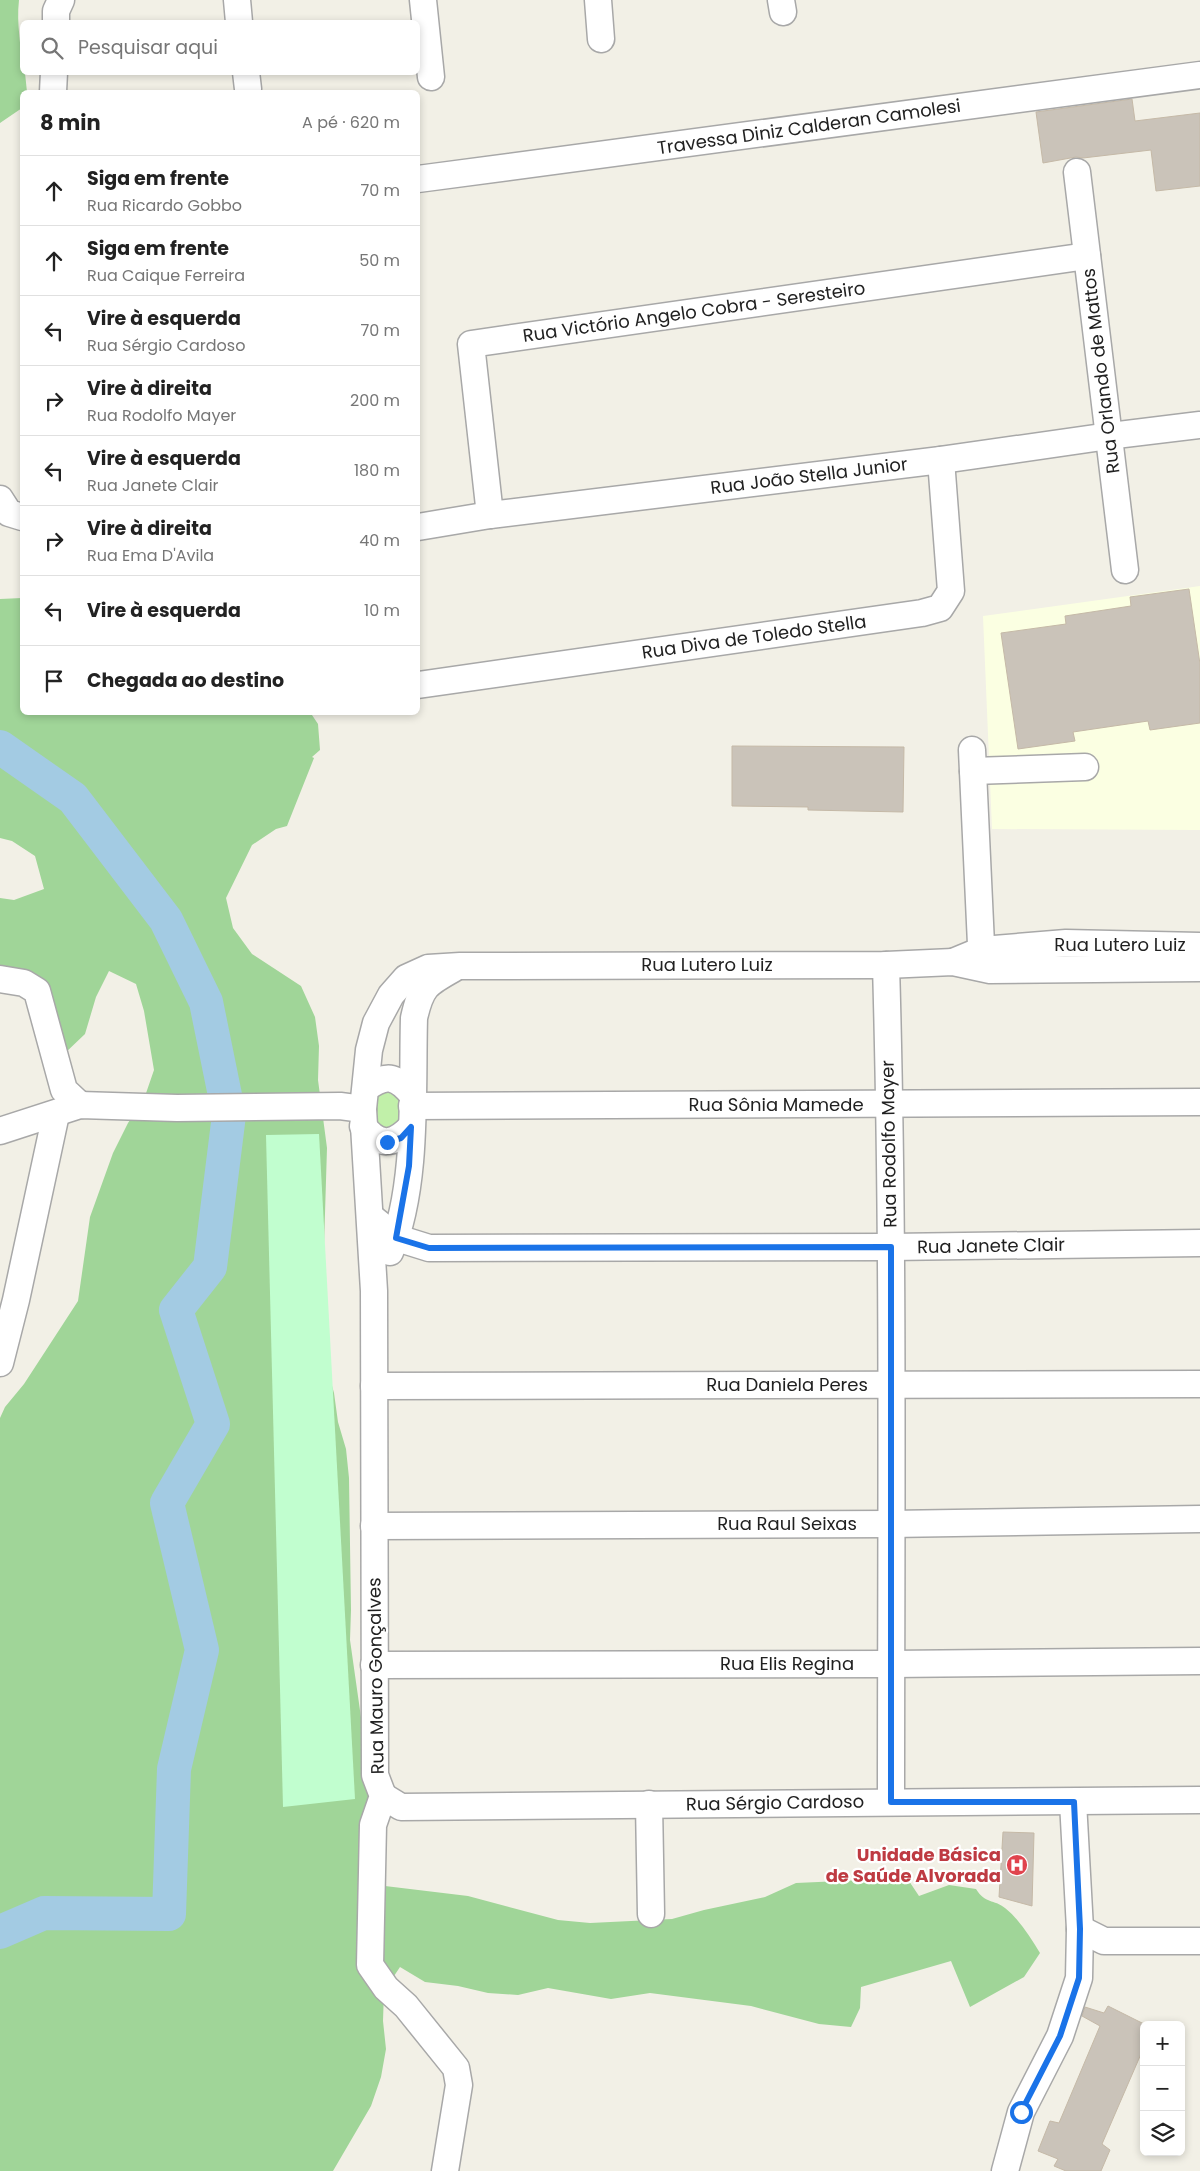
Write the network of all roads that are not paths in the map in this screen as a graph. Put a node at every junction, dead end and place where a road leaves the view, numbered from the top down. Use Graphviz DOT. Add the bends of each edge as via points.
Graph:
graph roads {
  1 [pos="61,0"];
  2 [pos="236,0"];
  3 [pos="423,0"];
  4 [pos="598,0"];
  5 [pos="56,20"];
  6 [pos="240,20"];
  7 [pos="601,39"];
  8 [pos="54,75"];
  9 [pos="1200,75"];
  10 [pos="431,76"];
  11 [pos="53,90"];
  12 [pos="1077,172"];
  13 [pos="420,179"];
  14 [pos="1087,256"];
  15 [pos="1200,425"];
  16 [pos="1109,436"];
  17 [pos="941,460"];
  18 [pos="0,499"];
  19 [pos="20,516"];
  20 [pos="490,516"];
  21 [pos="420,527"];
  22 [pos="1125,570"];
  23 [pos="420,685"];
  24 [pos="1085,767"];
  25 [pos="1200,946"];
  26 [pos="982,960"];
  27 [pos="886,965"];
  28 [pos="460,966"];
  29 [pos="1200,968"];
  30 [pos="0,979"];
  31 [pos="1200,1102"];
  32 [pos="890,1104"];
  33 [pos="364,1107"];
  34 [pos="68,1109"];
  35 [pos="412,1109"];
  36 [pos="0,1131"];
  37 [pos="371,1217"];
  38 [pos="396,1238"];
  39 [pos="1200,1243"];
  40 [pos="891,1247"];
  41 [pos="374,1291"];
  42 [pos="8,1302"];
  43 [pos="0,1363"];
  44 [pos="1200,1384"];
  45 [pos="891,1385"];
  46 [pos="374,1386"];
  47 [pos="1200,1519"];
  48 [pos="890,1524"];
  49 [pos="374,1526"];
  50 [pos="1200,1661"];
  51 [pos="891,1664"];
  52 [pos="374,1665"];
  53 [pos="383,1796"];
  54 [pos="1200,1800"];
  55 [pos="891,1802"];
  56 [pos="1074,1802"];
  57 [pos="649,1804"];
  58 [pos="651,1914"];
  59 [pos="1080,1929"];
  60 [pos="1200,1941"];
  61 [pos="445,2171"];
  62 [pos="1005,2171"];
  1 -- 5 [label="street"];
  2 -- 6 [label="street"];
  3 -- 10 [label="street"];
  4 -- 7 [label="street"];
  8 -- 11 [label="street"];
  9 -- 13 [label="street, Travessa Diniz Calderan Camolesi"];
  12 -- 14 [label="street, Rua Orlando de Mattos"];
  14 -- 16 [label="street, Rua Orlando de Mattos"];
  14 -- 20 [label="street, Rua Victório Angelo Cobra - Seresteiro" via="471,344"];
  15 -- 16 [label="street, Rua João Stella Junior"];
  16 -- 17 [label="street, Rua João Stella Junior"];
  16 -- 22 [label="street, Rua Orlando de Mattos"];
  17 -- 20 [label="street, Rua João Stella Junior"];
  17 -- 23 [label="street, Rua Diva de Toledo Stella" via="951,591 940,608"];
  18 -- 19 [label="street" via="9,513"];
  20 -- 21 [label="street, Rua João Stella Junior"];
  24 -- 26 [label="street" via="973,761"];
  25 -- 26 [label="street, Rua Lutero Luiz" via="1066,943"];
  26 -- 27 [label="street, Rua Lutero Luiz"];
  26 -- 29 [label="street, Rua Lutero Luiz"];
  27 -- 28 [label="street, Rua Lutero Luiz"];
  27 -- 32 [label="street, Rua Rodolfo Mayer"];
  28 -- 33 [label="street, Rua Lutero Luiz" via="428,968 406,978 391,995 376,1023 368,1050"];
  28 -- 35 [label="street" via="430,982 418,997 414,1018"];
  30 -- 34 [label="street" via="24,983 37,992"];
  31 -- 32 [label="street, Rua Sônia Mamede"];
  32 -- 35 [label="street, Rua Sônia Mamede"];
  32 -- 40 [label="street, Rua Rodolfo Mayer"];
  33 -- 34 [label="street"];
  33 -- 35 [label="street" via="377,1080 390,1078 402,1083"];
  33 -- 35 [label="street" via="371,1136 387,1142 401,1138"];
  33 -- 37 [label="street, Rua Mauro Gonçalves"];
  34 -- 36 [label="street"];
  34 -- 42 [label="street"];
  35 -- 38 [label="street" via="409,1166"];
  37 -- 38 [label="street, Rua Janete Clair"];
  37 -- 41 [label="street, Rua Mauro Gonçalves"];
  38 -- 40 [label="street, Rua Janete Clair" via="429,1248"];
  38 -- 41 [label="street"];
  39 -- 40 [label="street, Rua Janete Clair"];
  40 -- 45 [label="street, Rua Rodolfo Mayer"];
  41 -- 46 [label="street, Rua Mauro Gonçalves"];
  42 -- 43 [label="street"];
  44 -- 45 [label="street, Rua Daniela Peres"];
  45 -- 46 [label="street, Rua Daniela Peres"];
  45 -- 48 [label="street, Rua Rodolfo Mayer"];
  46 -- 49 [label="street, Rua Mauro Gonçalves"];
  47 -- 48 [label="street, Rua Raul Seixas"];
  48 -- 49 [label="street, Rua Raul Seixas"];
  48 -- 51 [label="street, Rua Rodolfo Mayer"];
  49 -- 52 [label="street, Rua Mauro Gonçalves"];
  50 -- 51 [label="street, Rua Elis Regina"];
  51 -- 52 [label="street, Rua Elis Regina"];
  51 -- 55 [label="street, Rua Rodolfo Mayer"];
  52 -- 53 [label="street, Rua Mauro Gonçalves" via="374,1776"];
  53 -- 57 [label="street, Rua Sérgio Cardoso" via="401,1807"];
  53 -- 61 [label="street, Rua Mauro Gonçalves" via="373,1825 370,1965 456,2068 458,2085"];
  54 -- 56 [label="street, Rua Sérgio Cardoso"];
  55 -- 56 [label="street, Rua Sérgio Cardoso"];
  55 -- 57 [label="street, Rua Sérgio Cardoso"];
  56 -- 59 [label="street"];
  57 -- 58 [label="street"];
  59 -- 60 [label="street" via="1104,1941"];
  59 -- 62 [label="street" via="1079,1978 1060,2036 1021,2112"];
}
